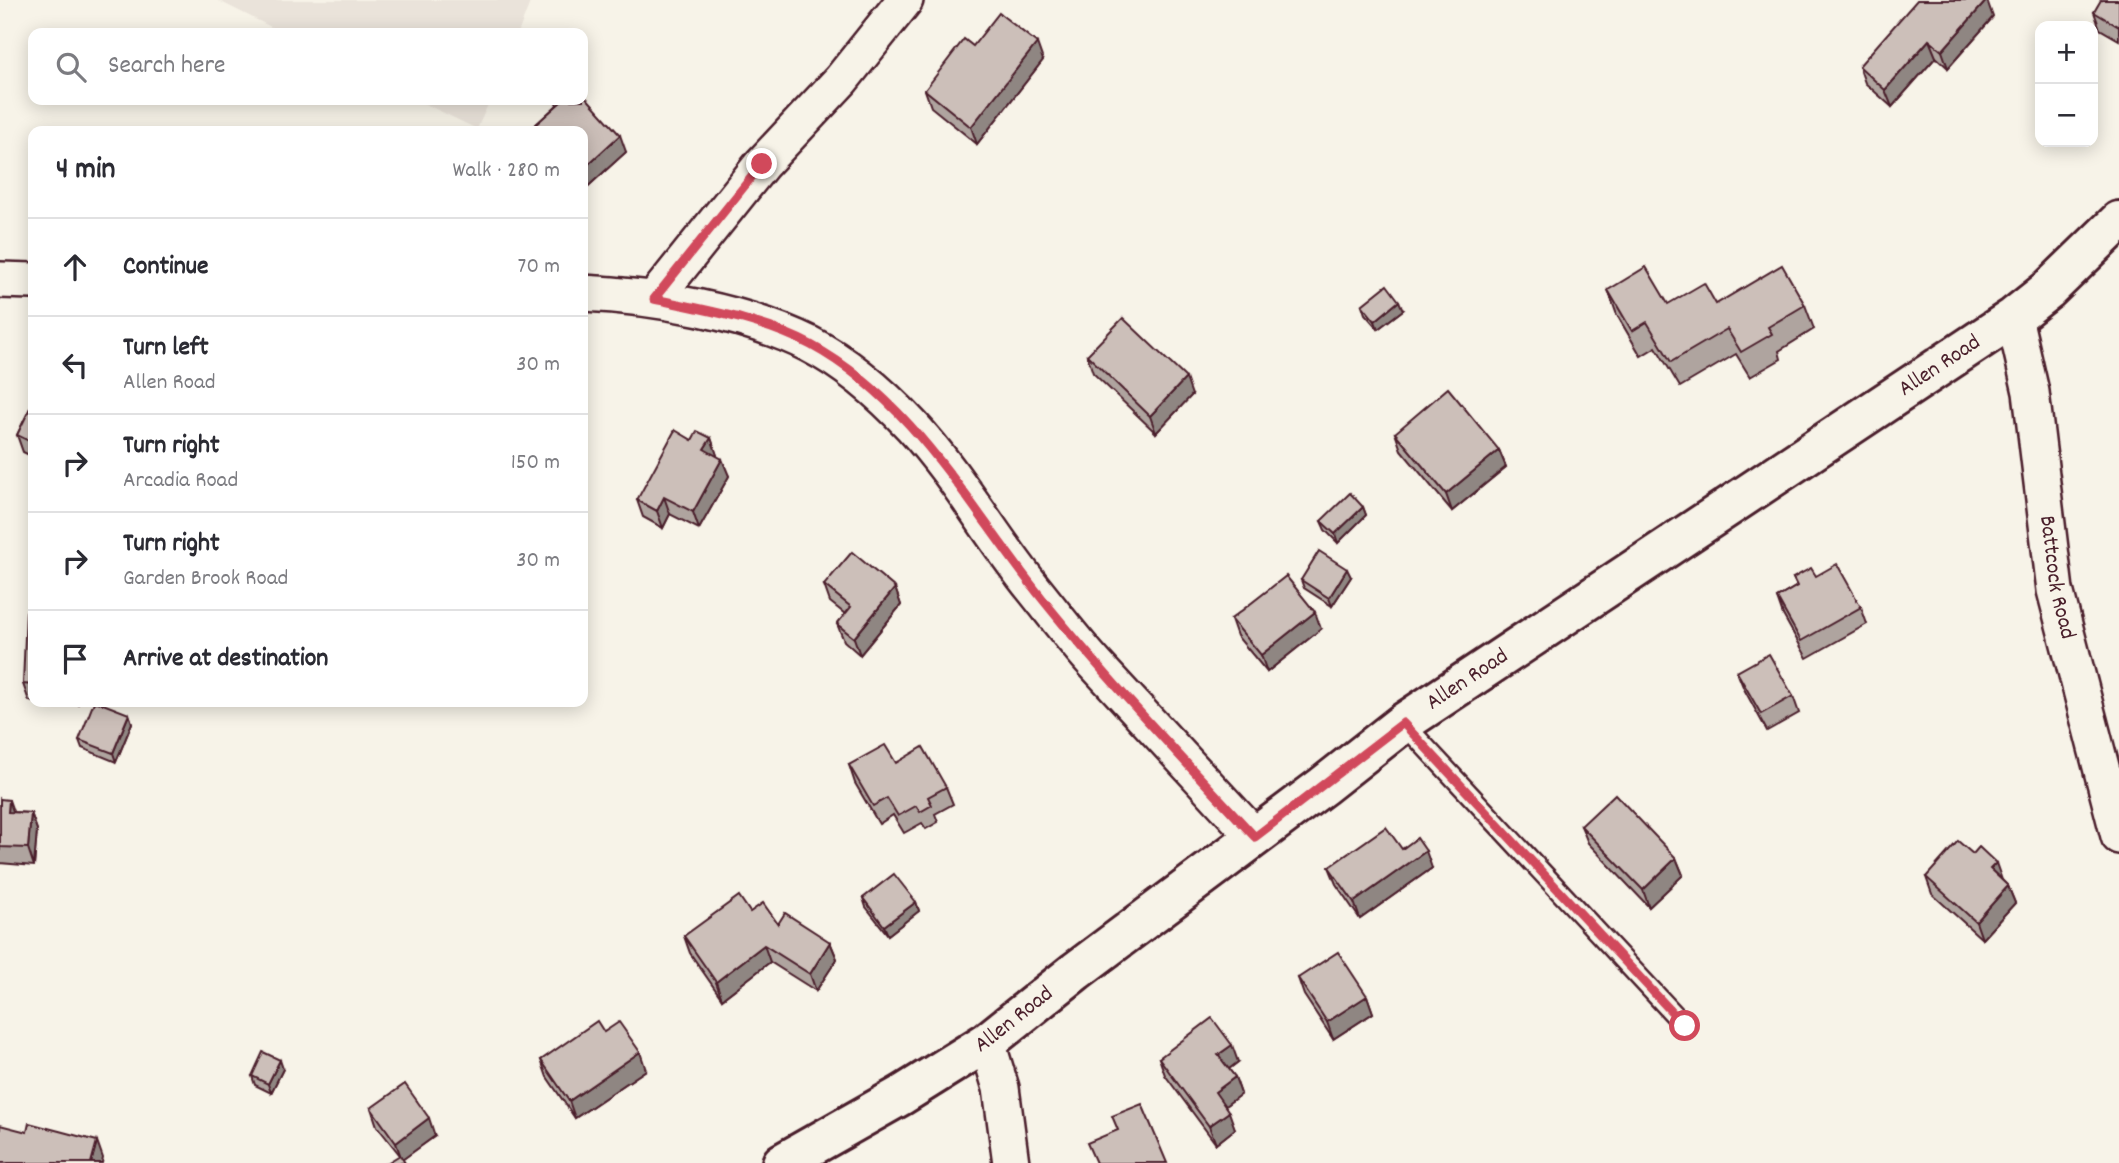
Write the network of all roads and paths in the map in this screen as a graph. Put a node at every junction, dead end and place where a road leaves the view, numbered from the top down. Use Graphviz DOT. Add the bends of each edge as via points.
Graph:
graph roads {
  1 [pos="905,0"];
  2 [pos="2119,221"];
  3 [pos="0,279"];
  4 [pos="28,281"];
  5 [pos="588,293"];
  6 [pos="654,299"];
  7 [pos="2014,317"];
  8 [pos="1403,723"];
  9 [pos="2119,836"];
  10 [pos="1255,837"];
  11 [pos="1685,1026"];
  12 [pos="987,1042"];
  13 [pos="782,1163"];
  14 [pos="1011,1163"];
  1 -- 6 [label="street" via="841,80 762,164"];
  2 -- 7 [label="street, Allen Road"];
  3 -- 4 [label="street"];
  5 -- 6 [label="street"];
  6 -- 10 [label="street" via="777,330 809,344 873,388 913,427 1096,666"];
  7 -- 8 [label="street, Allen Road"];
  7 -- 9 [label="street, Battcock Road" via="2031,392 2055,590"];
  8 -- 10 [label="street, Allen Road"];
  8 -- 11 [label="lane"];
  10 -- 12 [label="street, Allen Road"];
  12 -- 13 [label="street, Allen Road"];
  12 -- 14 [label="street" via="1001,1088"];
}
